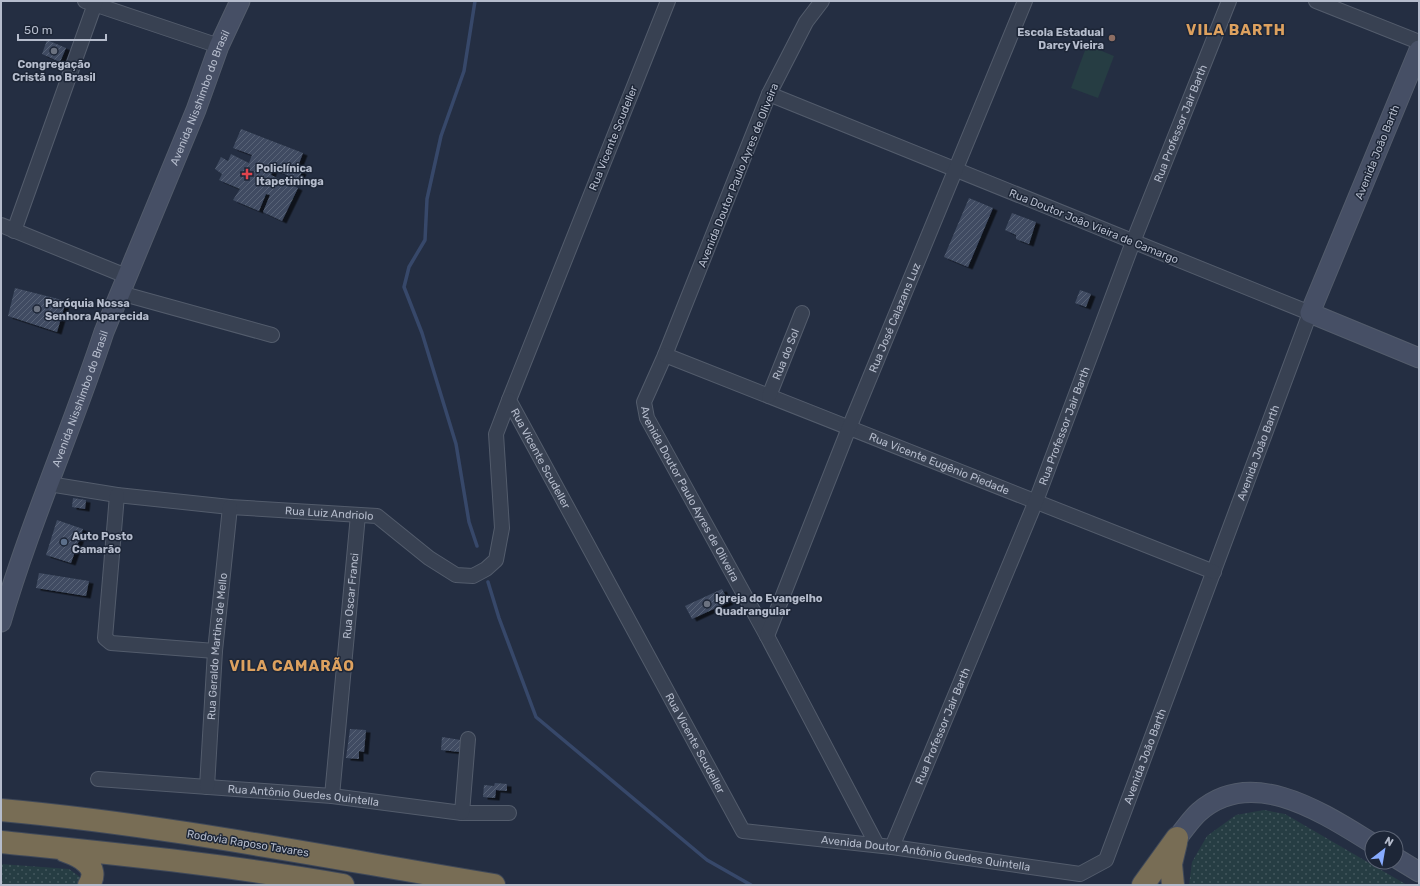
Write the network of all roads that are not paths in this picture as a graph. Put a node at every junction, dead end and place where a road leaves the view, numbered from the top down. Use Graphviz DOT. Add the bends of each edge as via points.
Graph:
graph roads {
  1 [pos="240,1"];
  2 [pos="247,1"];
  3 [pos="668,1"];
  4 [pos="822,1"];
  5 [pos="1025,1"];
  6 [pos="1229,1"];
  7 [pos="1316,1"];
  8 [pos="92,2"];
  9 [pos="230,23"];
  10 [pos="1419,42"];
  11 [pos="219,46"];
  12 [pos="1419,50"];
  13 [pos="769,94"];
  14 [pos="955,169"];
  15 [pos="8,228"];
  16 [pos="1133,242"];
  17 [pos="123,284"];
  18 [pos="802,313"];
  19 [pos="1310,313"];
  20 [pos="272,335"];
  21 [pos="665,355"];
  22 [pos="1419,358"];
  23 [pos="769,396"];
  24 [pos="509,400"];
  25 [pos="849,428"];
  26 [pos="49,484"];
  27 [pos="117,495"];
  28 [pos="1036,501"];
  29 [pos="230,507"];
  30 [pos="358,515"];
  31 [pos="1214,572"];
  32 [pos="1,622"];
  33 [pos="767,636"];
  34 [pos="215,651"];
  35 [pos="468,738"];
  36 [pos="98,779"];
  37 [pos="207,786"];
  38 [pos="332,796"];
  39 [pos="1,810"];
  40 [pos="509,812"];
  41 [pos="462,813"];
  42 [pos="743,831"];
  43 [pos="1177,838"];
  44 [pos="1364,838"];
  45 [pos="1,842"];
  46 [pos="877,845"];
  47 [pos="52,847"];
  48 [pos="892,847"];
  49 [pos="1106,860"];
  50 [pos="1404,863"];
  51 [pos="1419,872"];
  52 [pos="89,885"];
  53 [pos="343,885"];
  54 [pos="494,885"];
  55 [pos="1143,885"];
  56 [pos="1173,885"];
  1 -- 9 [label="main road, Avenida Nisshimbo do Brasil"];
  2 -- 9 [label="main road, Avenida Nisshimbo do Brasil"];
  3 -- 24 [label="street, Rua Vicente Scudeller"];
  4 -- 13 [label="street, Avenida Doutor Paulo Ayres de Oliveira" via="806,22"];
  5 -- 14 [label="street, Rua José Calazans Luz"];
  6 -- 16 [label="street, Rua Professor Jair Barth"];
  7 -- 10 [label="street"];
  8 -- 11 [label="street"];
  8 -- 15 [label="street"];
  9 -- 11 [label="main road, Avenida Nisshimbo do Brasil"];
  11 -- 17 [label="main road, Avenida Nisshimbo do Brasil" via="196,110"];
  12 -- 19 [label="main road, Avenida João Barth"];
  13 -- 14 [label="street, Rua Doutor João Vieira de Camargo"];
  13 -- 21 [label="street, Avenida Doutor Paulo Ayres de Oliveira"];
  14 -- 16 [label="street, Rua Doutor João Vieira de Camargo"];
  14 -- 25 [label="street, Rua José Calazans Luz"];
  15 -- 17 [label="street"];
  16 -- 19 [label="street, Rua Doutor João Vieira de Camargo"];
  16 -- 28 [label="street, Rua Professor Jair Barth"];
  17 -- 20 [label="street"];
  17 -- 26 [label="main road, Avenida Nisshimbo do Brasil"];
  18 -- 23 [label="street, Rua do Sol"];
  19 -- 22 [label="main road, Rua Doutor João Vieira de Camargo"];
  19 -- 31 [label="street, Avenida João Barth"];
  21 -- 23 [label="street, Rua Vicente Eugênio Piedade"];
  21 -- 33 [label="street, Avenida Doutor Paulo Ayres de Oliveira" via="644,402 647,418"];
  23 -- 25 [label="street, Rua Vicente Eugênio Piedade"];
  24 -- 30 [label="street, Rua Luiz Andriolo" via="496,434 502,528 496,560 486,569 473,576 456,575 429,558 377,516"];
  24 -- 42 [label="street, Rua Vicente Scudeller"];
  25 -- 28 [label="street, Rua Vicente Eugênio Piedade"];
  25 -- 33 [label="street, Rua José Calazans Luz"];
  26 -- 27 [label="street, Rua Luiz Andriolo"];
  26 -- 32 [label="main road, Avenida Nisshimbo do Brasil" via="21,557"];
  27 -- 29 [label="street, Rua Luiz Andriolo"];
  27 -- 34 [label="street" via="105,638 111,643"];
  28 -- 31 [label="street, Rua Vicente Eugênio Piedade"];
  28 -- 48 [label="street, Rua Professor Jair Barth"];
  29 -- 30 [label="street, Rua Luiz Andriolo"];
  29 -- 34 [label="street, Rua Geraldo Martins de Mello"];
  30 -- 38 [label="street, Rua Oscar Franci"];
  31 -- 49 [label="street, Avenida João Barth"];
  33 -- 46 [label="street, Avenida Doutor Paulo Ayres de Oliveira"];
  34 -- 37 [label="street, Rua Geraldo Martins de Mello"];
  35 -- 41 [label="street"];
  36 -- 37 [label="street, Rua Antônio Guedes Quintella"];
  37 -- 38 [label="street, Rua Antônio Guedes Quintella"];
  38 -- 41 [label="street, Rua Antônio Guedes Quintella"];
  39 -- 54 [label="highway, Rodovia Raposo Tavares" via="107,821 274,846"];
  40 -- 41 [label="street, Rua Antônio Guedes Quintella"];
  42 -- 46 [label="street, Avenida Doutor Antônio Guedes Quintella"];
  43 -- 44 [label="main road" via="1199,812 1225,796 1256,791 1300,803 1332,818"];
  43 -- 55 [label="highway"];
  43 -- 56 [label="highway" via="1171,864"];
  45 -- 47 [label="highway"];
  46 -- 48 [label="street, Avenida Doutor Antônio Guedes Quintella"];
  47 -- 52 [label="highway" via="85,859 92,876"];
  47 -- 53 [label="highway" via="256,870"];
  48 -- 49 [label="street, Avenida Doutor Antônio Guedes Quintella" via="1080,874"];
  50 -- 51 [label="main road"];
}
